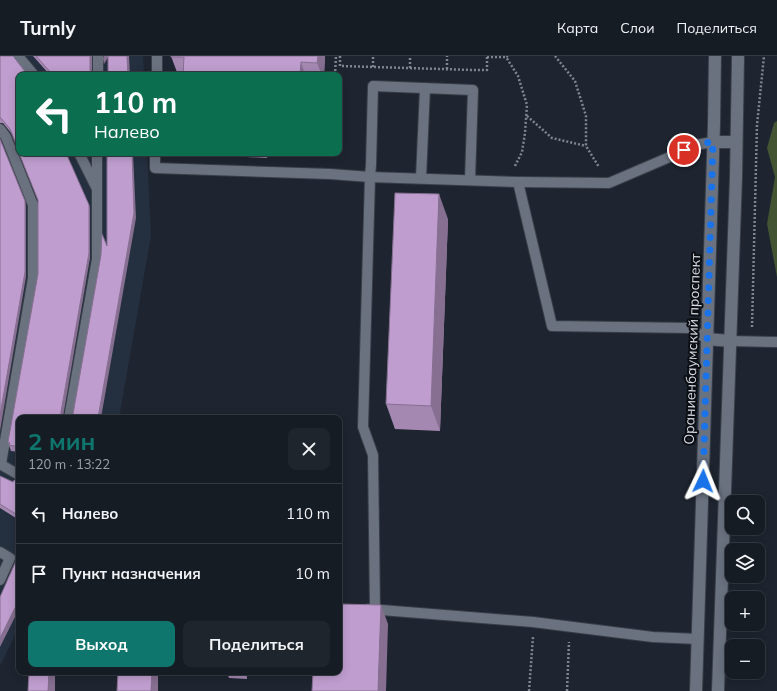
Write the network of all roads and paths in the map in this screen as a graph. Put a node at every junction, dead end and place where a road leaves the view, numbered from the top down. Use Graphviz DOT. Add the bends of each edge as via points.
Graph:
graph roads {
  1 [pos="18,56"];
  2 [pos="98,56"];
  3 [pos="158,56"];
  4 [pos="336,56"];
  5 [pos="340,56"];
  6 [pos="373,56"];
  7 [pos="410,56"];
  8 [pos="447,56"];
  9 [pos="507,56"];
  10 [pos="555,56"];
  11 [pos="714,56"];
  12 [pos="738,56"];
  13 [pos="764,56"];
  14 [pos="487,57"];
  15 [pos="373,67"];
  16 [pos="410,68"];
  17 [pos="447,69"];
  18 [pos="31,72"];
  19 [pos="98,72"];
  20 [pos="157,72"];
  21 [pos="335,72"];
  22 [pos="425,88"];
  23 [pos="526,115"];
  24 [pos="0,130"];
  25 [pos="713,142"];
  26 [pos="736,142"];
  27 [pos="586,146"];
  28 [pos="81,156"];
  29 [pos="97,156"];
  30 [pos="155,156"];
  31 [pos="370,177"];
  32 [pos="422,178"];
  33 [pos="470,180"];
  34 [pos="504,182"];
  35 [pos="518,182"];
  36 [pos="609,183"];
  37 [pos="97,189"];
  38 [pos="707,339"];
  39 [pos="730,341"];
  40 [pos="752,342"];
  41 [pos="777,342"];
  42 [pos="70,415"];
  43 [pos="0,464"];
  44 [pos="16,473"];
  45 [pos="0,552"];
  46 [pos="0,580"];
  47 [pos="360,609"];
  48 [pos="375,610"];
  49 [pos="534,622"];
  50 [pos="570,627"];
  51 [pos="698,639"];
  52 [pos="720,640"];
  53 [pos="529,691"];
  54 [pos="567,691"];
  55 [pos="696,691"];
  56 [pos="718,691"];
  1 -- 18 [label="lane"];
  2 -- 19 [label="lane"];
  3 -- 20 [label="lane"];
  4 -- 21 [label="path"];
  5 -- 15 [label="path" via="340,66"];
  6 -- 15 [label="path"];
  7 -- 16 [label="path"];
  8 -- 17 [label="path"];
  9 -- 14 [label="path"];
  9 -- 23 [label="path" via="518,76 527,105"];
  10 -- 27 [label="path" via="575,81 586,116"];
  11 -- 25 [label="main road, Ораниенбаумский проспект"];
  12 -- 26 [label="main road"];
  13 -- 40 [label="path" via="757,125"];
  14 -- 17 [label="path" via="487,70"];
  15 -- 16 [label="path"];
  16 -- 17 [label="path"];
  22 -- 31 [label="lane" via="373,86"];
  22 -- 32 [label="lane"];
  22 -- 33 [label="lane" via="474,90"];
  23 -- 27 [label="path" via="552,138"];
  23 -- 34 [label="path" via="522,152"];
  24 -- 43 [label="lane" via="6,137 33,205 33,278"];
  25 -- 26 [label="main road"];
  25 -- 36 [label="lane" via="696,144"];
  25 -- 38 [label="main road, Ораниенбаумский проспект"];
  26 -- 39 [label="main road"];
  27 -- 36 [label="path"];
  28 -- 37 [label="lane"];
  29 -- 37 [label="lane"];
  30 -- 31 [label="lane" via="155,168"];
  31 -- 32 [label="lane"];
  31 -- 48 [label="lane" via="363,427 373,455"];
  32 -- 33 [label="lane"];
  33 -- 34 [label="lane"];
  34 -- 35 [label="lane"];
  35 -- 36 [label="lane"];
  35 -- 38 [label="lane" via="552,326 690,328"];
  37 -- 42 [label="lane" via="96,259"];
  38 -- 39 [label="main road"];
  38 -- 51 [label="main road, Ораниенбаумский проспект"];
  39 -- 40 [label="lane"];
  39 -- 52 [label="main road"];
  40 -- 41 [label="lane"];
  43 -- 44 [label="lane"];
  45 -- 46 [label="lane" via="10,558"];
  47 -- 48 [label="lane"];
  48 -- 49 [label="lane"];
  49 -- 50 [label="lane"];
  49 -- 53 [label="path"];
  50 -- 51 [label="lane" via="653,637"];
  50 -- 54 [label="path"];
  51 -- 52 [label="main road"];
  51 -- 55 [label="main road, Ораниенбаумский проспект"];
  52 -- 56 [label="main road"];
}
